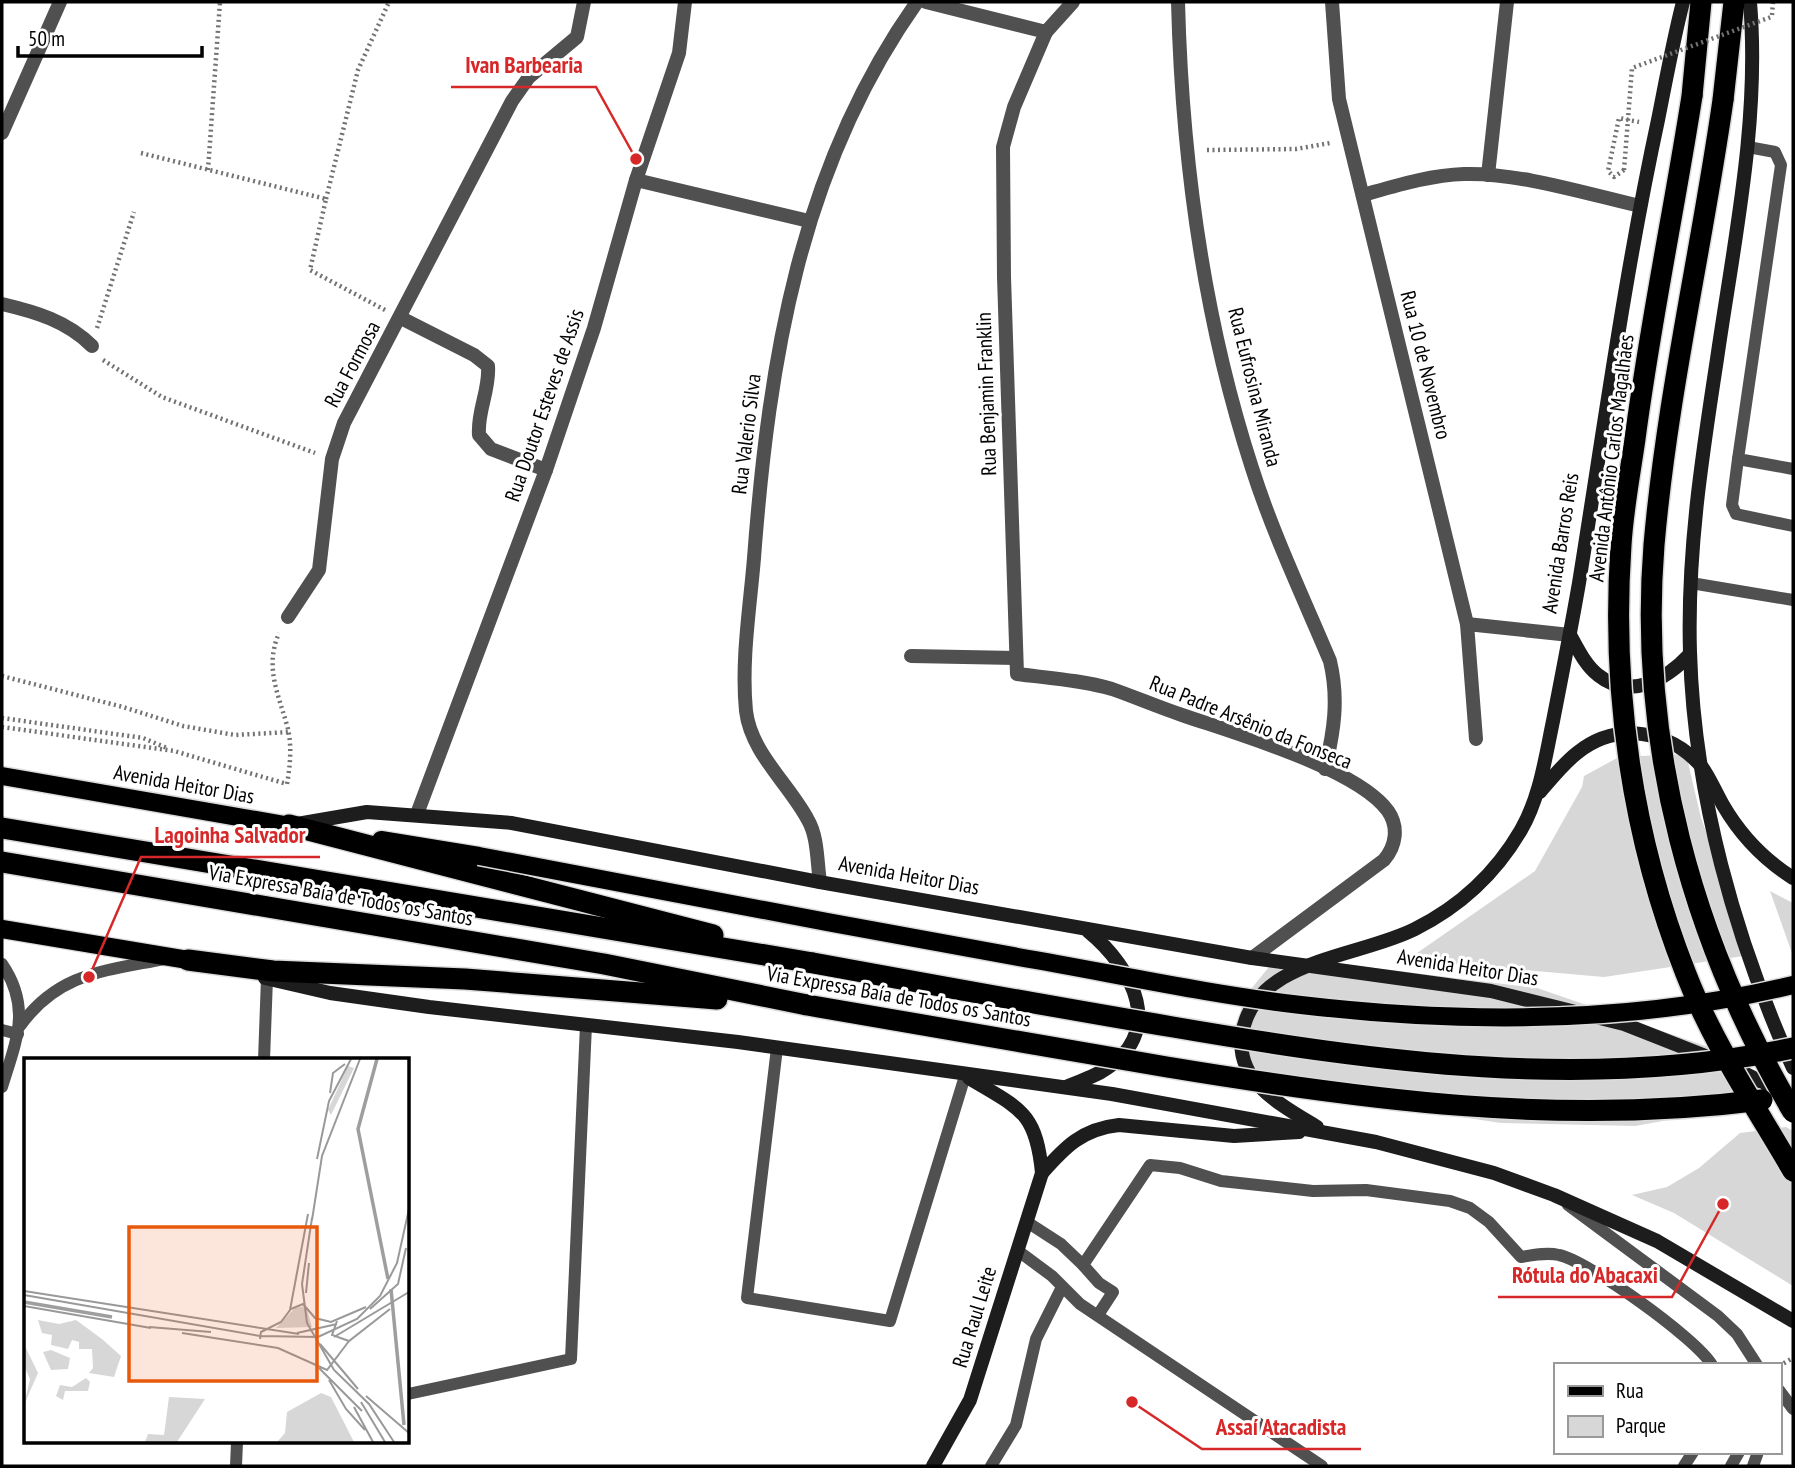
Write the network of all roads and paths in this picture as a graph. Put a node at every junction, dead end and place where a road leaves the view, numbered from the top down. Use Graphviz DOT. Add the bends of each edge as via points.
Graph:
graph roads {
  1 [pos="60,2"];
  2 [pos="220,2"];
  3 [pos="389,2"];
  4 [pos="584,2"];
  5 [pos="685,2"];
  6 [pos="917,2"];
  7 [pos="926,2"];
  8 [pos="1073,2"];
  9 [pos="1178,2"];
  10 [pos="1332,2"];
  11 [pos="1507,2"];
  12 [pos="1683,2"];
  13 [pos="1701,2"];
  14 [pos="1734,2"];
  15 [pos="1751,2"];
  16 [pos="1773,2"];
  17 [pos="1046,32"];
  18 [pos="1619,118"];
  19 [pos="2,134"];
  20 [pos="1349,140"];
  21 [pos="1748,147"];
  22 [pos="1188,150"];
  23 [pos="141,153"];
  24 [pos="208,170"];
  25 [pos="1488,174"];
  26 [pos="636,180"];
  27 [pos="1363,195"];
  28 [pos="326,198"];
  29 [pos="1640,206"];
  30 [pos="134,212"];
  31 [pos="808,221"];
  32 [pos="2,304"];
  33 [pos="401,318"];
  34 [pos="92,346"];
  35 [pos="332,458"];
  36 [pos="1738,458"];
  37 [pos="1793,468"];
  38 [pos="546,470"];
  39 [pos="1793,526"];
  40 [pos="1691,583"];
  41 [pos="1793,600"];
  42 [pos="288,617"];
  43 [pos="1467,624"];
  44 [pos="1570,635"];
  45 [pos="1690,654"];
  46 [pos="911,656"];
  47 [pos="1016,658"];
  48 [pos="2,676"];
  49 [pos="2,718"];
  50 [pos="2,727"];
  51 [pos="289,732"];
  52 [pos="1476,739"];
  53 [pos="174,751"];
  54 [pos="1325,769"];
  55 [pos="1703,769"];
  56 [pos="2,776"];
  57 [pos="1537,796"];
  58 [pos="417,814"];
  59 [pos="289,825"];
  60 [pos="2,828"];
  61 [pos="2,862"];
  62 [pos="478,866"];
  63 [pos="1793,878"];
  64 [pos="820,882"];
  65 [pos="2,929"];
  66 [pos="1085,929"];
  67 [pos="1252,958"];
  68 [pos="180,959"];
  69 [pos="813,963"];
  70 [pos="2,964"];
  71 [pos="1305,966"];
  72 [pos="267,978"];
  73 [pos="1793,985"];
  74 [pos="807,1006"];
  75 [pos="586,1025"];
  76 [pos="2,1030"];
  77 [pos="19,1030"];
  78 [pos="778,1048"];
  79 [pos="1793,1048"];
  80 [pos="264,1058"];
  81 [pos="1793,1068"];
  82 [pos="965,1076"];
  83 [pos="2,1087"];
  84 [pos="1065,1087"];
  85 [pos="1793,1097"];
  86 [pos="1793,1112"];
  87 [pos="1324,1131"];
  88 [pos="1793,1171"];
  89 [pos="1042,1173"];
  90 [pos="1554,1195"];
  91 [pos="1027,1222"];
  92 [pos="1017,1250"];
  93 [pos="1083,1265"];
  94 [pos="1062,1287"];
  95 [pos="1769,1307"];
  96 [pos="1098,1315"];
  97 [pos="1793,1321"];
  98 [pos="1793,1329"];
  99 [pos="1710,1363"];
  100 [pos="1758,1363"];
  101 [pos="1781,1393"];
  102 [pos="410,1394"];
  103 [pos="1793,1409"];
  104 [pos="237,1444"];
  105 [pos="236,1466"];
  106 [pos="933,1466"];
  107 [pos="991,1466"];
  108 [pos="1322,1466"];
  1 -- 19 [label="street"];
  2 -- 24 [label="path"];
  3 -- 28 [label="path" via="358,70"];
  4 -- 33 [label="street, Rua Formosa" via="577,37 529,77 512,101"];
  5 -- 26 [label="street, Rua Doutor Esteves de Assis" via="679,53"];
  6 -- 31 [label="street, Rua Valerio Silva" via="863,92"];
  7 -- 17 [label="street"];
  8 -- 17 [label="street, Rua Benjamin Franklin"];
  9 -- 22 [label="street, Rua Eufrosina Miranda"];
  10 -- 20 [label="street, Rua 10 de Novembro" via="1339,99"];
  11 -- 25 [label="street"];
  12 -- 29 [label="main road, Avenida Barros Reis"];
  13 -- 88 [label="highway, Avenida Antônio Carlos Magalhães, bridge" via="1692,96 1644,372 1621,543 1618,622 1622,700 1632,789 1644,842 1687,977 1734,1073"];
  14 -- 86 [label="highway, bridge" via="1723,100 1662,471 1651,626 1666,784 1700,913 1720,967"];
  15 -- 21 [label="main road" via="1753,75"];
  16 -- 18 [label="path, bridge" via="1771,17 1632,68 1624,170 1614,177 1608,171"];
  17 -- 47 [label="street, Rua Benjamin Franklin" via="1014,107 1003,147"];
  20 -- 22 [label="path" via="1296,149"];
  20 -- 27 [label="street, Rua 10 de Novembro"];
  21 -- 36 [label="lane" via="1775,152 1781,165"];
  21 -- 40 [label="main road" via="1700,473"];
  22 -- 54 [label="street, Rua Eufrosina Miranda" via="1220,343 1252,467 1332,672 1336,705"];
  23 -- 24 [label="path"];
  24 -- 28 [label="path"];
  25 -- 27 [label="street" via="1431,179"];
  25 -- 29 [label="street"];
  26 -- 31 [label="street"];
  26 -- 38 [label="street, Rua Doutor Esteves de Assis" via="594,328"];
  27 -- 43 [label="street, Rua 10 de Novembro"];
  28 -- 33 [label="path" via="310,270"];
  29 -- 44 [label="main road, Avenida Barros Reis"];
  30 -- 34 [label="path"];
  31 -- 64 [label="street, Rua Valerio Silva" via="784,313 769,401 746,710 760,749 810,822"];
  32 -- 34 [label="street" via="56,321"];
  33 -- 35 [label="street, Rua Formosa" via="344,423"];
  33 -- 38 [label="street" via="488,366 479,435 491,449"];
  34 -- 35 [label="path" via="119,373 162,397"];
  35 -- 42 [label="street, Rua Formosa" via="319,570"];
  36 -- 37 [label="lane"];
  36 -- 39 [label="lane" via="1732,505 1736,514"];
  38 -- 58 [label="street, Rua Doutor Esteves de Assis"];
  40 -- 41 [label="lane"];
  40 -- 45 [label="main road"];
  42 -- 51 [label="path" via="271,659"];
  43 -- 44 [label="street"];
  43 -- 52 [label="street, Rua 10 de Novembro"];
  44 -- 45 [label="main road" via="1588,665 1616,684 1652,684 1668,676"];
  44 -- 57 [label="main road, Avenida Barros Reis"];
  45 -- 55 [label="main road"];
  46 -- 47 [label="street"];
  47 -- 54 [label="street, Rua Padre Arsênio da Fonseca" via="1017,674 1110,689"];
  48 -- 51 [label="path" via="183,726 235,735"];
  49 -- 53 [label="path" via="143,738"];
  50 -- 53 [label="path"];
  51 -- 53 [label="path" via="286,784"];
  54 -- 67 [label="street, Rua Padre Arsênio da Fonseca" via="1373,795 1390,813 1393,850 1362,880"];
  55 -- 57 [label="main road" via="1679,746 1658,735 1617,735 1578,751"];
  55 -- 63 [label="main road" via="1751,845"];
  55 -- 81 [label="main road" via="1733,908 1771,1020"];
  56 -- 59 [label="main road, Avenida Heitor Dias"];
  57 -- 71 [label="main road, Avenida Barros Reis" via="1504,858 1446,910 1382,944"];
  58 -- 59 [label="main road, Avenida Heitor Dias" via="367,813"];
  58 -- 64 [label="main road, Avenida Heitor Dias" via="512,823"];
  59 -- 62 [label="highway"];
  60 -- 69 [label="highway, Via Expressa Baía de Todos os Santos"];
  61 -- 74 [label="highway, Via Expressa Baía de Todos os Santos" via="604,964"];
  62 -- 69 [label="highway"];
  62 -- 73 [label="main road, bridge" via="1300,1005 1403,1014 1576,1015 1712,1001"];
  64 -- 66 [label="main road, Avenida Heitor Dias"];
  65 -- 68 [label="main road"];
  66 -- 67 [label="main road, Avenida Heitor Dias"];
  66 -- 84 [label="main road" via="1122,964 1136,991 1139,1012 1133,1036 1121,1055 1101,1072"];
  67 -- 71 [label="main road, Avenida Heitor Dias"];
  68 -- 72 [label="main road"];
  68 -- 74 [label="highway" via="273,971 465,979"];
  68 -- 77 [label="lane" via="98,973 61,986 38,1001"];
  69 -- 79 [label="highway, Via Expressa Baía de Todos os Santos, bridge" via="1255,1041 1455,1066 1615,1069 1735,1059"];
  70 -- 77 [label="lane" via="18,996"];
  71 -- 85 [label="main road, Avenida Heitor Dias" via="1550,1003 1684,1046"];
  71 -- 87 [label="main road" via="1278,980 1255,1000 1244,1018 1242,1062 1258,1086 1277,1102"];
  72 -- 75 [label="main road" via="417,1006"];
  72 -- 80 [label="lane"];
  74 -- 85 [label="highway, Via Expressa Baía de Todos os Santos, bridge" via="1409,1103 1633,1113"];
  75 -- 78 [label="main road"];
  75 -- 102 [label="lane" via="571,1359"];
  76 -- 77 [label="lane"];
  77 -- 83 [label="lane"];
  78 -- 82 [label="main road"];
  78 -- 82 [label="lane" via="747,1298 890,1321"];
  82 -- 84 [label="main road"];
  82 -- 89 [label="main road, Rua Raul Leite" via="1027,1116 1039,1143"];
  84 -- 87 [label="main road"];
  87 -- 89 [label="main road, Rua Raul Leite" via="1234,1136 1105,1126 1080,1135"];
  87 -- 90 [label="main road" via="1425,1153"];
  89 -- 91 [label="main road, Rua Raul Leite"];
  90 -- 95 [label="main road" via="1657,1241"];
  90 -- 100 [label="lane" via="1718,1316"];
  91 -- 92 [label="main road, Rua Raul Leite"];
  91 -- 93 [label="lane"];
  92 -- 94 [label="lane"];
  92 -- 106 [label="main road, Rua Raul Leite" via="970,1400"];
  93 -- 96 [label="lane" via="1113,1292"];
  93 -- 99 [label="lane" via="1150,1165 1180,1168 1221,1181 1313,1191 1366,1190 1450,1201 1489,1222 1521,1257 1556,1254 1570,1258 1676,1327"];
  94 -- 96 [label="lane"];
  94 -- 107 [label="lane" via="1036,1339 1016,1425"];
  95 -- 97 [label="main road"];
  95 -- 98 [label="main road"];
  96 -- 108 [label="lane"];
  101 -- 103 [label="lane"];
  104 -- 105 [label="lane"];
}
